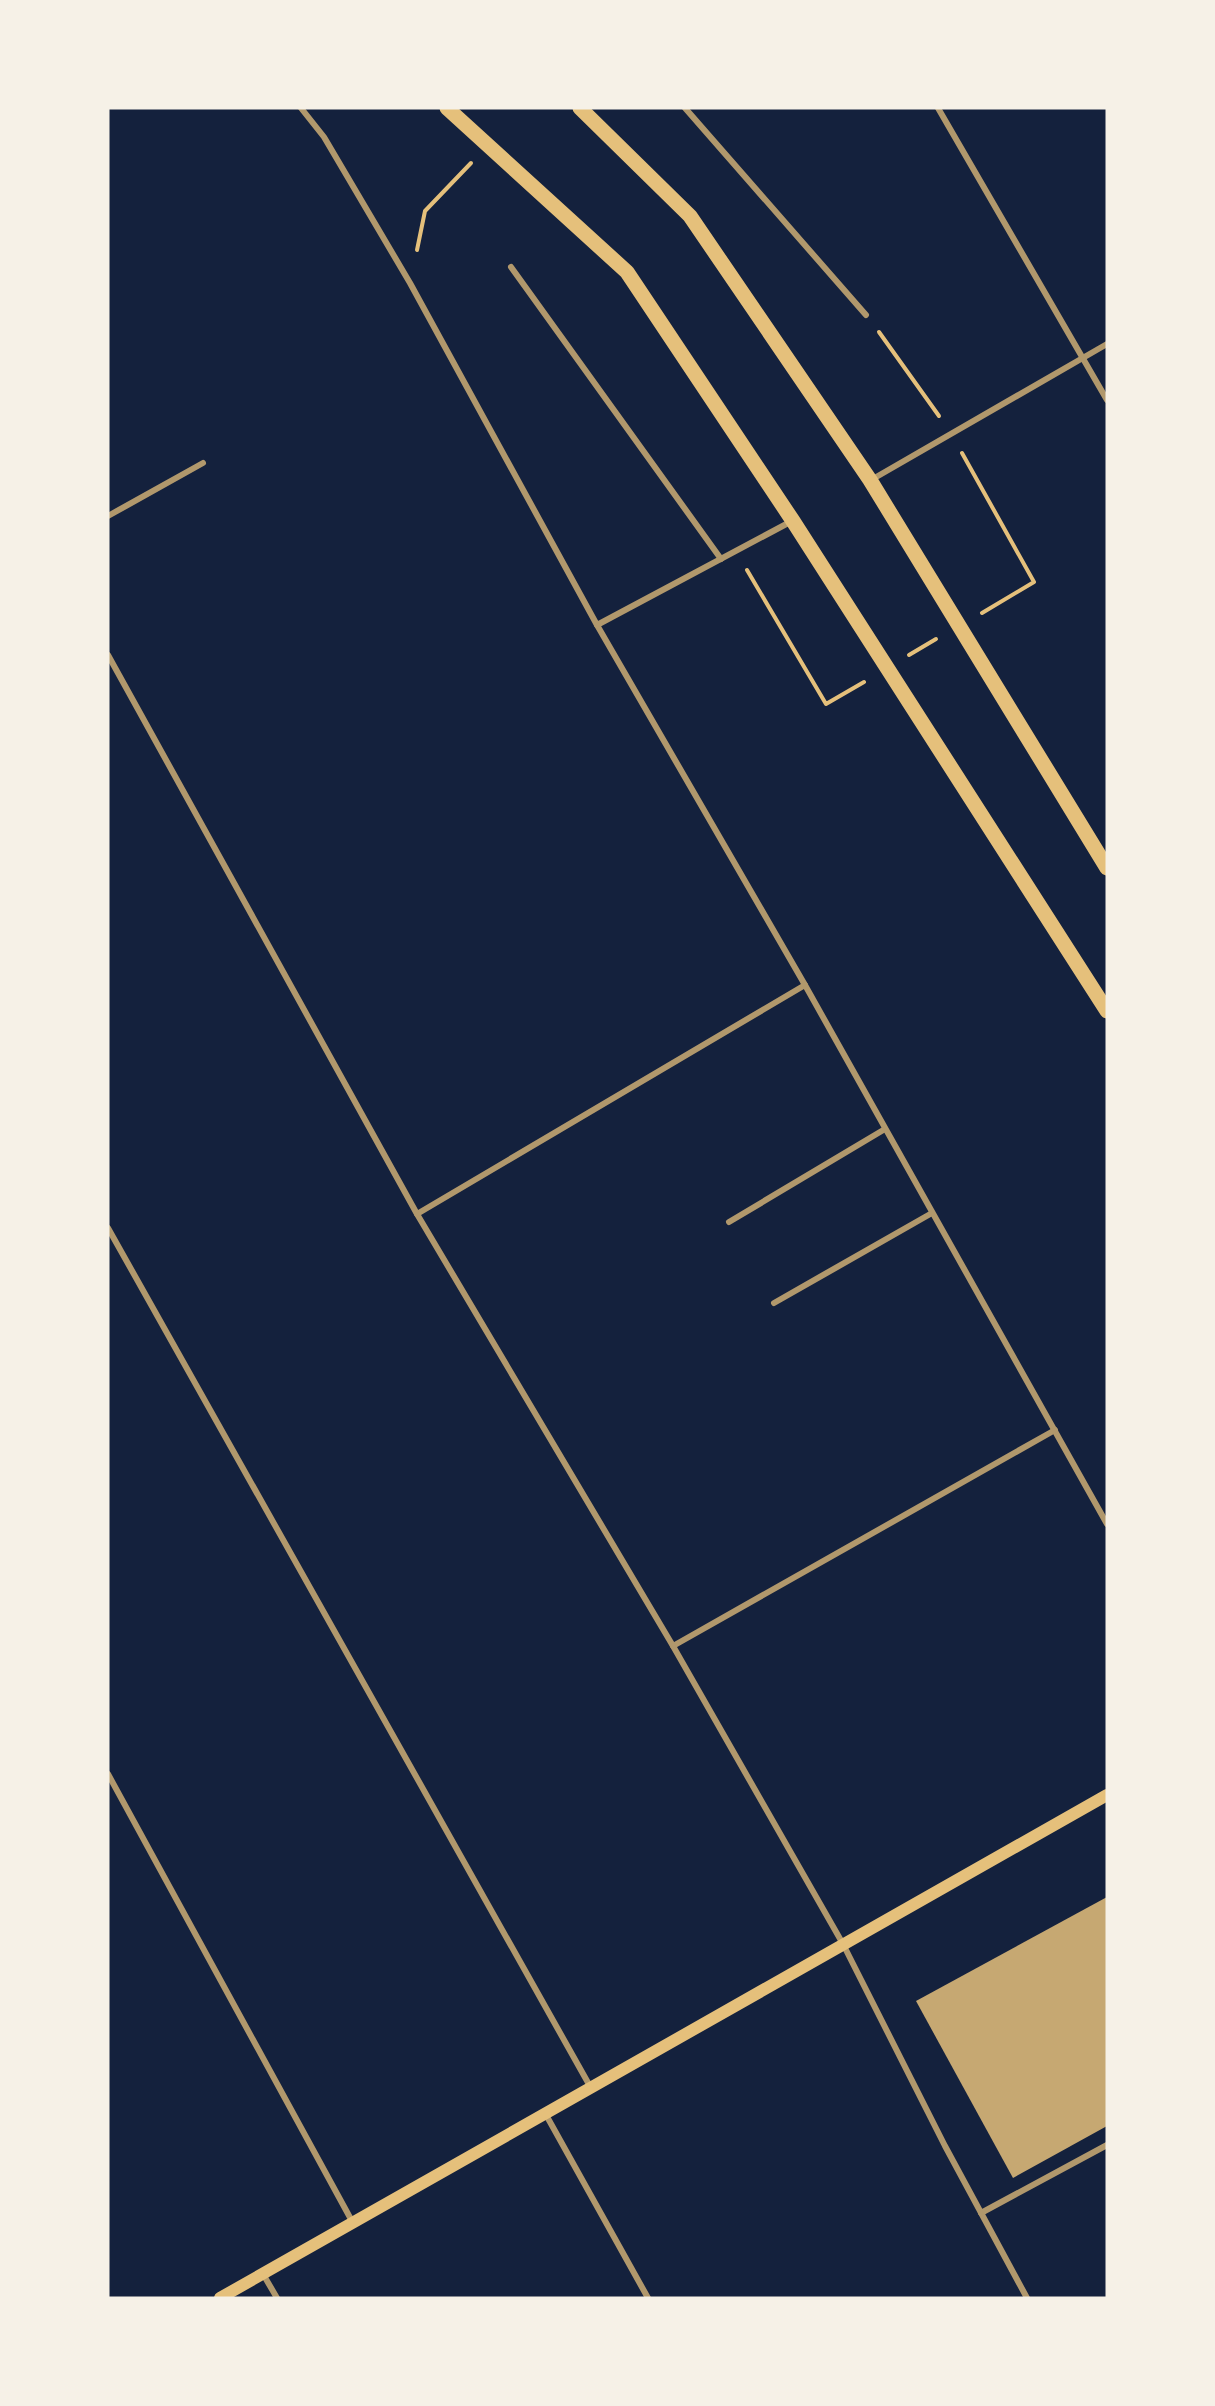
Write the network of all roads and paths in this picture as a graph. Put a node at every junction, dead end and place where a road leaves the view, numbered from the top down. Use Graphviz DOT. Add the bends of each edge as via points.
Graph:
graph roads {
  1 [pos="301,108"];
  2 [pos="447,108"];
  3 [pos="580,108"];
  4 [pos="685,108"];
  5 [pos="938,108"];
  6 [pos="488,146"];
  7 [pos="511,267"];
  8 [pos="410,283"];
  9 [pos="866,315"];
  10 [pos="1107,344"];
  11 [pos="1084,358"];
  12 [pos="1107,400"];
  13 [pos="951,434"];
  14 [pos="203,463"];
  15 [pos="870,480"];
  16 [pos="108,516"];
  17 [pos="793,521"];
  18 [pos="735,551"];
  19 [pos="721,559"];
  20 [pos="975,617"];
  21 [pos="597,625"];
  22 [pos="945,634"];
  23 [pos="108,655"];
  24 [pos="906,657"];
  25 [pos="866,681"];
  26 [pos="1107,868"];
  27 [pos="805,985"];
  28 [pos="1107,1011"];
  29 [pos="885,1129"];
  30 [pos="932,1213"];
  31 [pos="417,1214"];
  32 [pos="729,1222"];
  33 [pos="108,1227"];
  34 [pos="774,1303"];
  35 [pos="1055,1430"];
  36 [pos="1107,1524"];
  37 [pos="673,1646"];
  38 [pos="108,1774"];
  39 [pos="1107,1795"];
  40 [pos="843,1944"];
  41 [pos="591,2088"];
  42 [pos="545,2113"];
  43 [pos="1107,2145"];
  44 [pos="981,2213"];
  45 [pos="353,2223"];
  46 [pos="263,2274"];
  47 [pos="220,2298"];
  48 [pos="277,2298"];
  49 [pos="648,2298"];
  50 [pos="1027,2298"];
  1 -- 8 [label="street" via="324,137"];
  2 -- 6 [label="main road"];
  3 -- 15 [label="main road" via="690,216"];
  4 -- 9 [label="street"];
  5 -- 11 [label="street"];
  6 -- 8 [label="path" via="425,211"];
  6 -- 17 [label="main road" via="627,272"];
  7 -- 19 [label="street"];
  8 -- 21 [label="street"];
  9 -- 13 [label="path"];
  10 -- 11 [label="street"];
  11 -- 12 [label="street"];
  11 -- 13 [label="street"];
  13 -- 15 [label="street"];
  13 -- 20 [label="path" via="1034,582"];
  14 -- 16 [label="street"];
  15 -- 26 [label="main road"];
  17 -- 18 [label="street"];
  17 -- 28 [label="main road"];
  18 -- 19 [label="street"];
  18 -- 25 [label="path" via="826,704"];
  19 -- 21 [label="street"];
  21 -- 27 [label="street"];
  22 -- 24 [label="path"];
  23 -- 31 [label="street"];
  27 -- 29 [label="street"];
  27 -- 31 [label="street"];
  29 -- 30 [label="street"];
  29 -- 32 [label="street"];
  30 -- 34 [label="street"];
  30 -- 35 [label="street"];
  31 -- 37 [label="street"];
  33 -- 41 [label="street"];
  35 -- 36 [label="street"];
  35 -- 37 [label="street"];
  37 -- 40 [label="street"];
  38 -- 45 [label="street"];
  39 -- 40 [label="main road"];
  40 -- 41 [label="main road"];
  40 -- 44 [label="street"];
  41 -- 42 [label="main road"];
  42 -- 45 [label="main road"];
  42 -- 49 [label="street"];
  43 -- 44 [label="street"];
  44 -- 50 [label="street"];
  45 -- 46 [label="main road"];
  46 -- 47 [label="main road"];
  46 -- 48 [label="street"];
}
